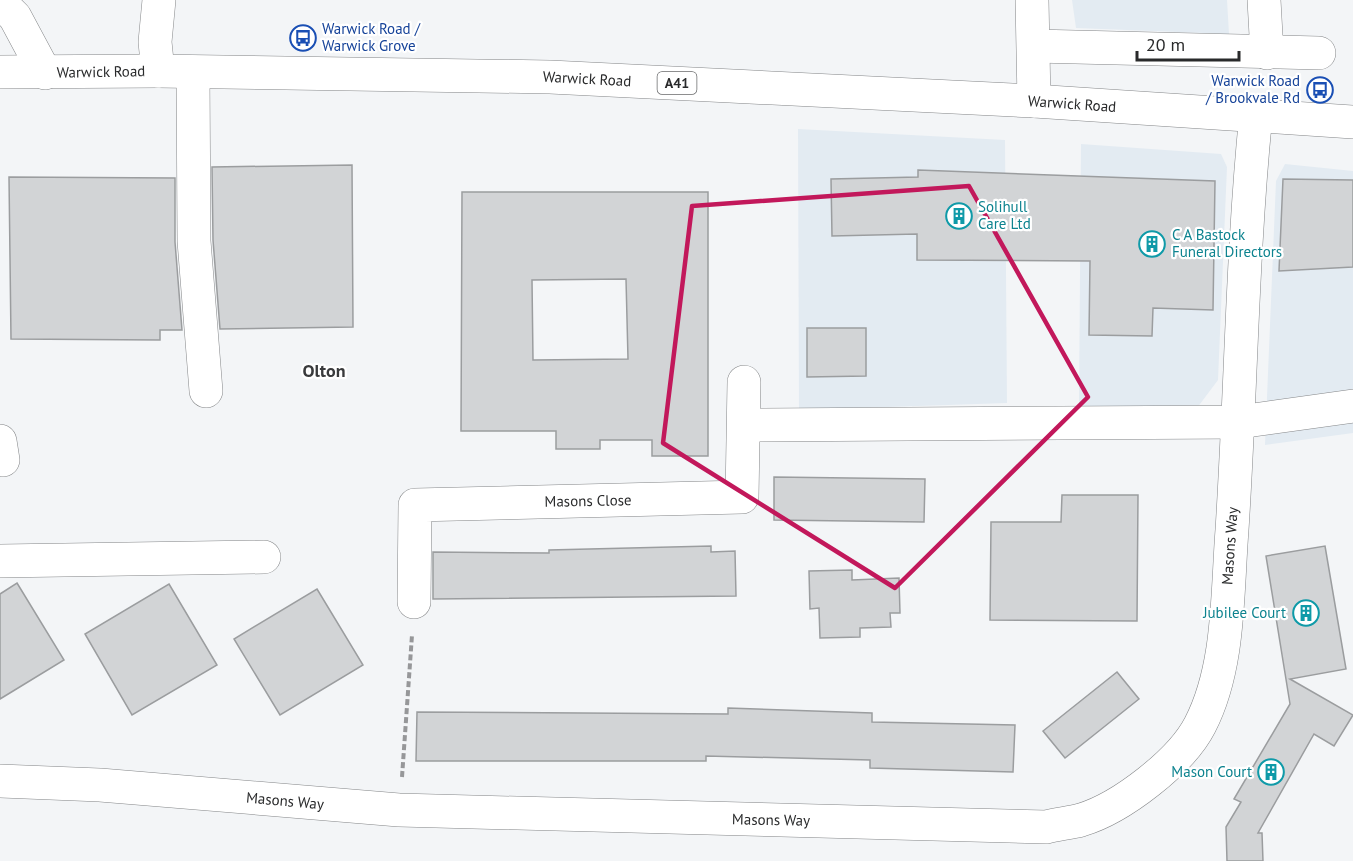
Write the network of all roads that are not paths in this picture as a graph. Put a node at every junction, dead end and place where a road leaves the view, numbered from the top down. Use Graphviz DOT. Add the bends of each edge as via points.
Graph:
graph roads {
  1 [pos="159,0"];
  2 [pos="1032,0"];
  3 [pos="1264,0"];
  4 [pos="0,2"];
  5 [pos="1034,46"];
  6 [pos="1267,53"];
  7 [pos="1319,53"];
  8 [pos="158,71"];
  9 [pos="0,72"];
  10 [pos="193,72"];
  11 [pos="45,73"];
  12 [pos="1034,101"];
  13 [pos="1256,114"];
  14 [pos="1353,122"];
  15 [pos="744,382"];
  16 [pos="206,391"];
  17 [pos="1353,406"];
  18 [pos="1239,422"];
  19 [pos="745,425"];
  20 [pos="264,557"];
  21 [pos="0,561"];
  22 [pos="414,602"];
  23 [pos="0,781"];
  1 -- 8 [label="main road" via="155,42"];
  2 -- 5 [label="main road"];
  3 -- 6 [label="main road"];
  4 -- 11 [label="main road" via="15,17"];
  5 -- 6 [label="main road"];
  5 -- 12 [label="main road"];
  6 -- 7 [label="main road"];
  8 -- 10 [label="main road, Warwick Road / A41"];
  8 -- 11 [label="main road, Warwick Road / A41"];
  9 -- 11 [label="main road, Warwick Road / A41"];
  10 -- 12 [label="main road, Warwick Road / A41" via="550,77"];
  10 -- 16 [label="main road" via="194,241"];
  12 -- 13 [label="main road, Warwick Road / A41"];
  13 -- 14 [label="main road, Warwick Road / A41"];
  13 -- 18 [label="main road, Masons Way"];
  15 -- 19 [label="main road, Masons Close"];
  17 -- 18 [label="main road"];
  18 -- 19 [label="main road"];
  18 -- 23 [label="main road, Masons Way" via="1224,640 1200,726 1144,787 1083,819 1046,827 399,810 100,785"];
  19 -- 22 [label="main road, Masons Close" via="742,497 416,505"];
  20 -- 21 [label="main road"];
}
